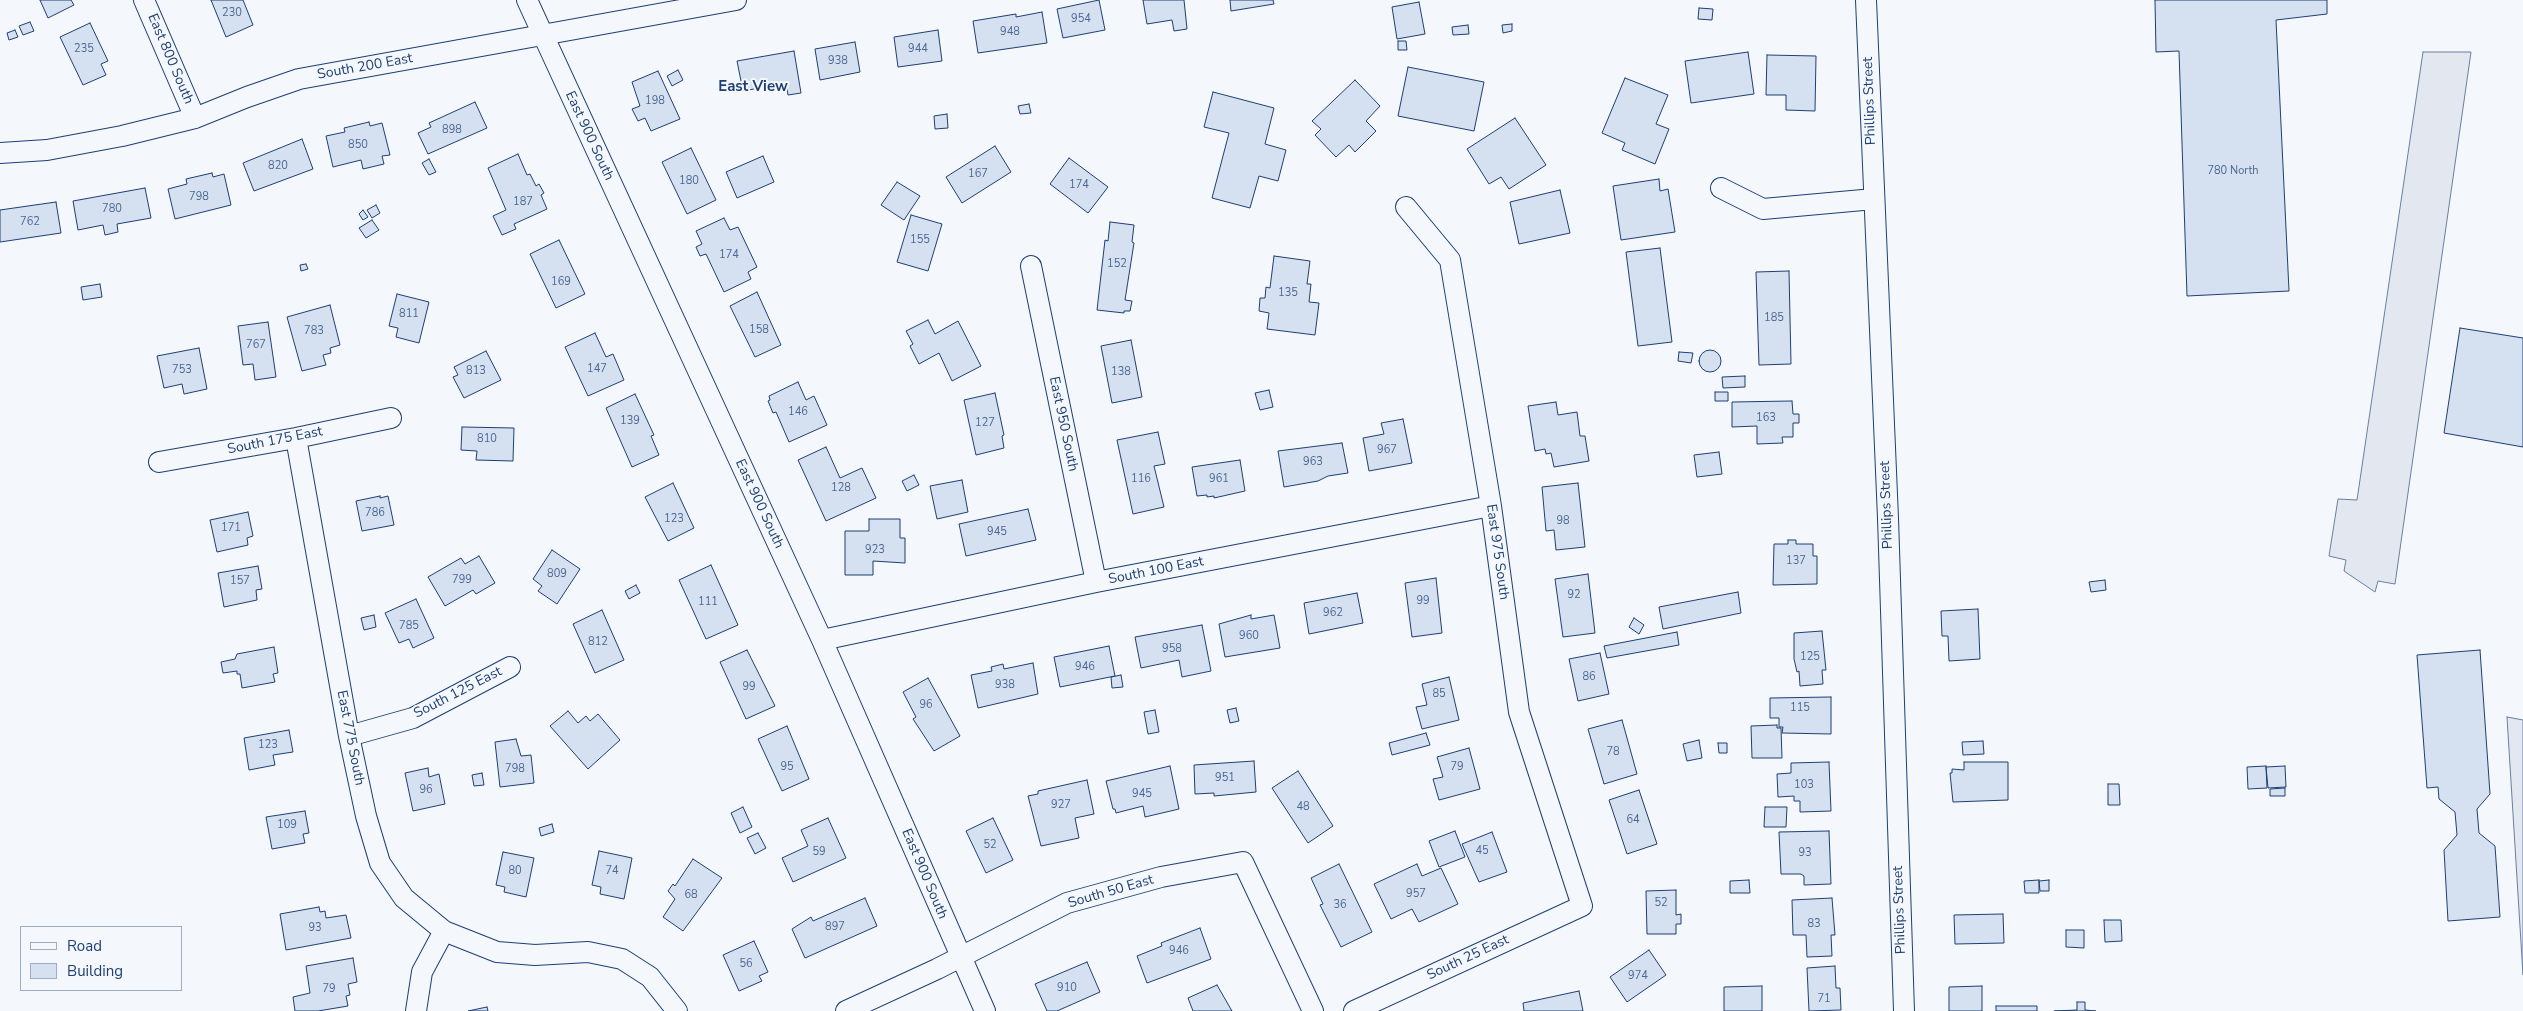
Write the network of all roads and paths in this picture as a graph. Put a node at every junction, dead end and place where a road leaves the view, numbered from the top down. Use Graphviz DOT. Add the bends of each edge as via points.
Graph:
graph roads {
  1 [pos="144,0"];
  2 [pos="527,0"];
  3 [pos="736,0"];
  4 [pos="1866,0"];
  5 [pos="542,35"];
  6 [pos="195,118"];
  7 [pos="0,153"];
  8 [pos="1722,188"];
  9 [pos="1874,199"];
  10 [pos="1406,207"];
  11 [pos="1031,266"];
  12 [pos="391,418"];
  13 [pos="296,438"];
  14 [pos="159,462"];
  15 [pos="1491,506"];
  16 [pos="1096,582"];
  17 [pos="822,640"];
  18 [pos="510,667"];
  19 [pos="349,736"];
  20 [pos="1582,906"];
  21 [pos="444,931"];
  22 [pos="960,957"];
  23 [pos="416,1009"];
  24 [pos="677,1011"];
  25 [pos="846,1011"];
  26 [pos="985,1011"];
  27 [pos="1313,1011"];
  28 [pos="1354,1011"];
  29 [pos="1904,1011"];
  1 -- 6 [label="street, East 800 South"];
  2 -- 5 [label="street, East 900 South"];
  3 -- 5 [label="street, South 200 East"];
  4 -- 9 [label="street, Phillips Street"];
  5 -- 6 [label="street, South 200 East" via="299,79"];
  5 -- 17 [label="street, East 900 South"];
  6 -- 7 [label="street, South 200 East" via="56,148"];
  8 -- 9 [label="street" via="1763,209"];
  9 -- 29 [label="street, Phillips Street"];
  10 -- 15 [label="street, East 975 South" via="1450,260"];
  11 -- 16 [label="street, East 950 South"];
  12 -- 13 [label="street, South 175 East"];
  13 -- 14 [label="street, South 175 East"];
  13 -- 19 [label="street, East 775 South"];
  15 -- 16 [label="street, South 100 East"];
  15 -- 20 [label="street, East 975 South" via="1519,712"];
  16 -- 17 [label="street, South 100 East"];
  17 -- 22 [label="street, East 900 South"];
  18 -- 19 [label="street, South 125 East" via="413,718"];
  19 -- 21 [label="street, East 775 South" via="380,863 404,898"];
  20 -- 28 [label="street, South 25 East"];
  21 -- 23 [label="street" via="422,972"];
  21 -- 24 [label="street, East 775 South" via="497,952 535,955 588,952 622,959 650,977"];
  22 -- 25 [label="street, South 50 East"];
  22 -- 26 [label="street, East 900 South"];
  22 -- 27 [label="street, South 50 East" via="1067,903 1161,877 1243,862"];
}
